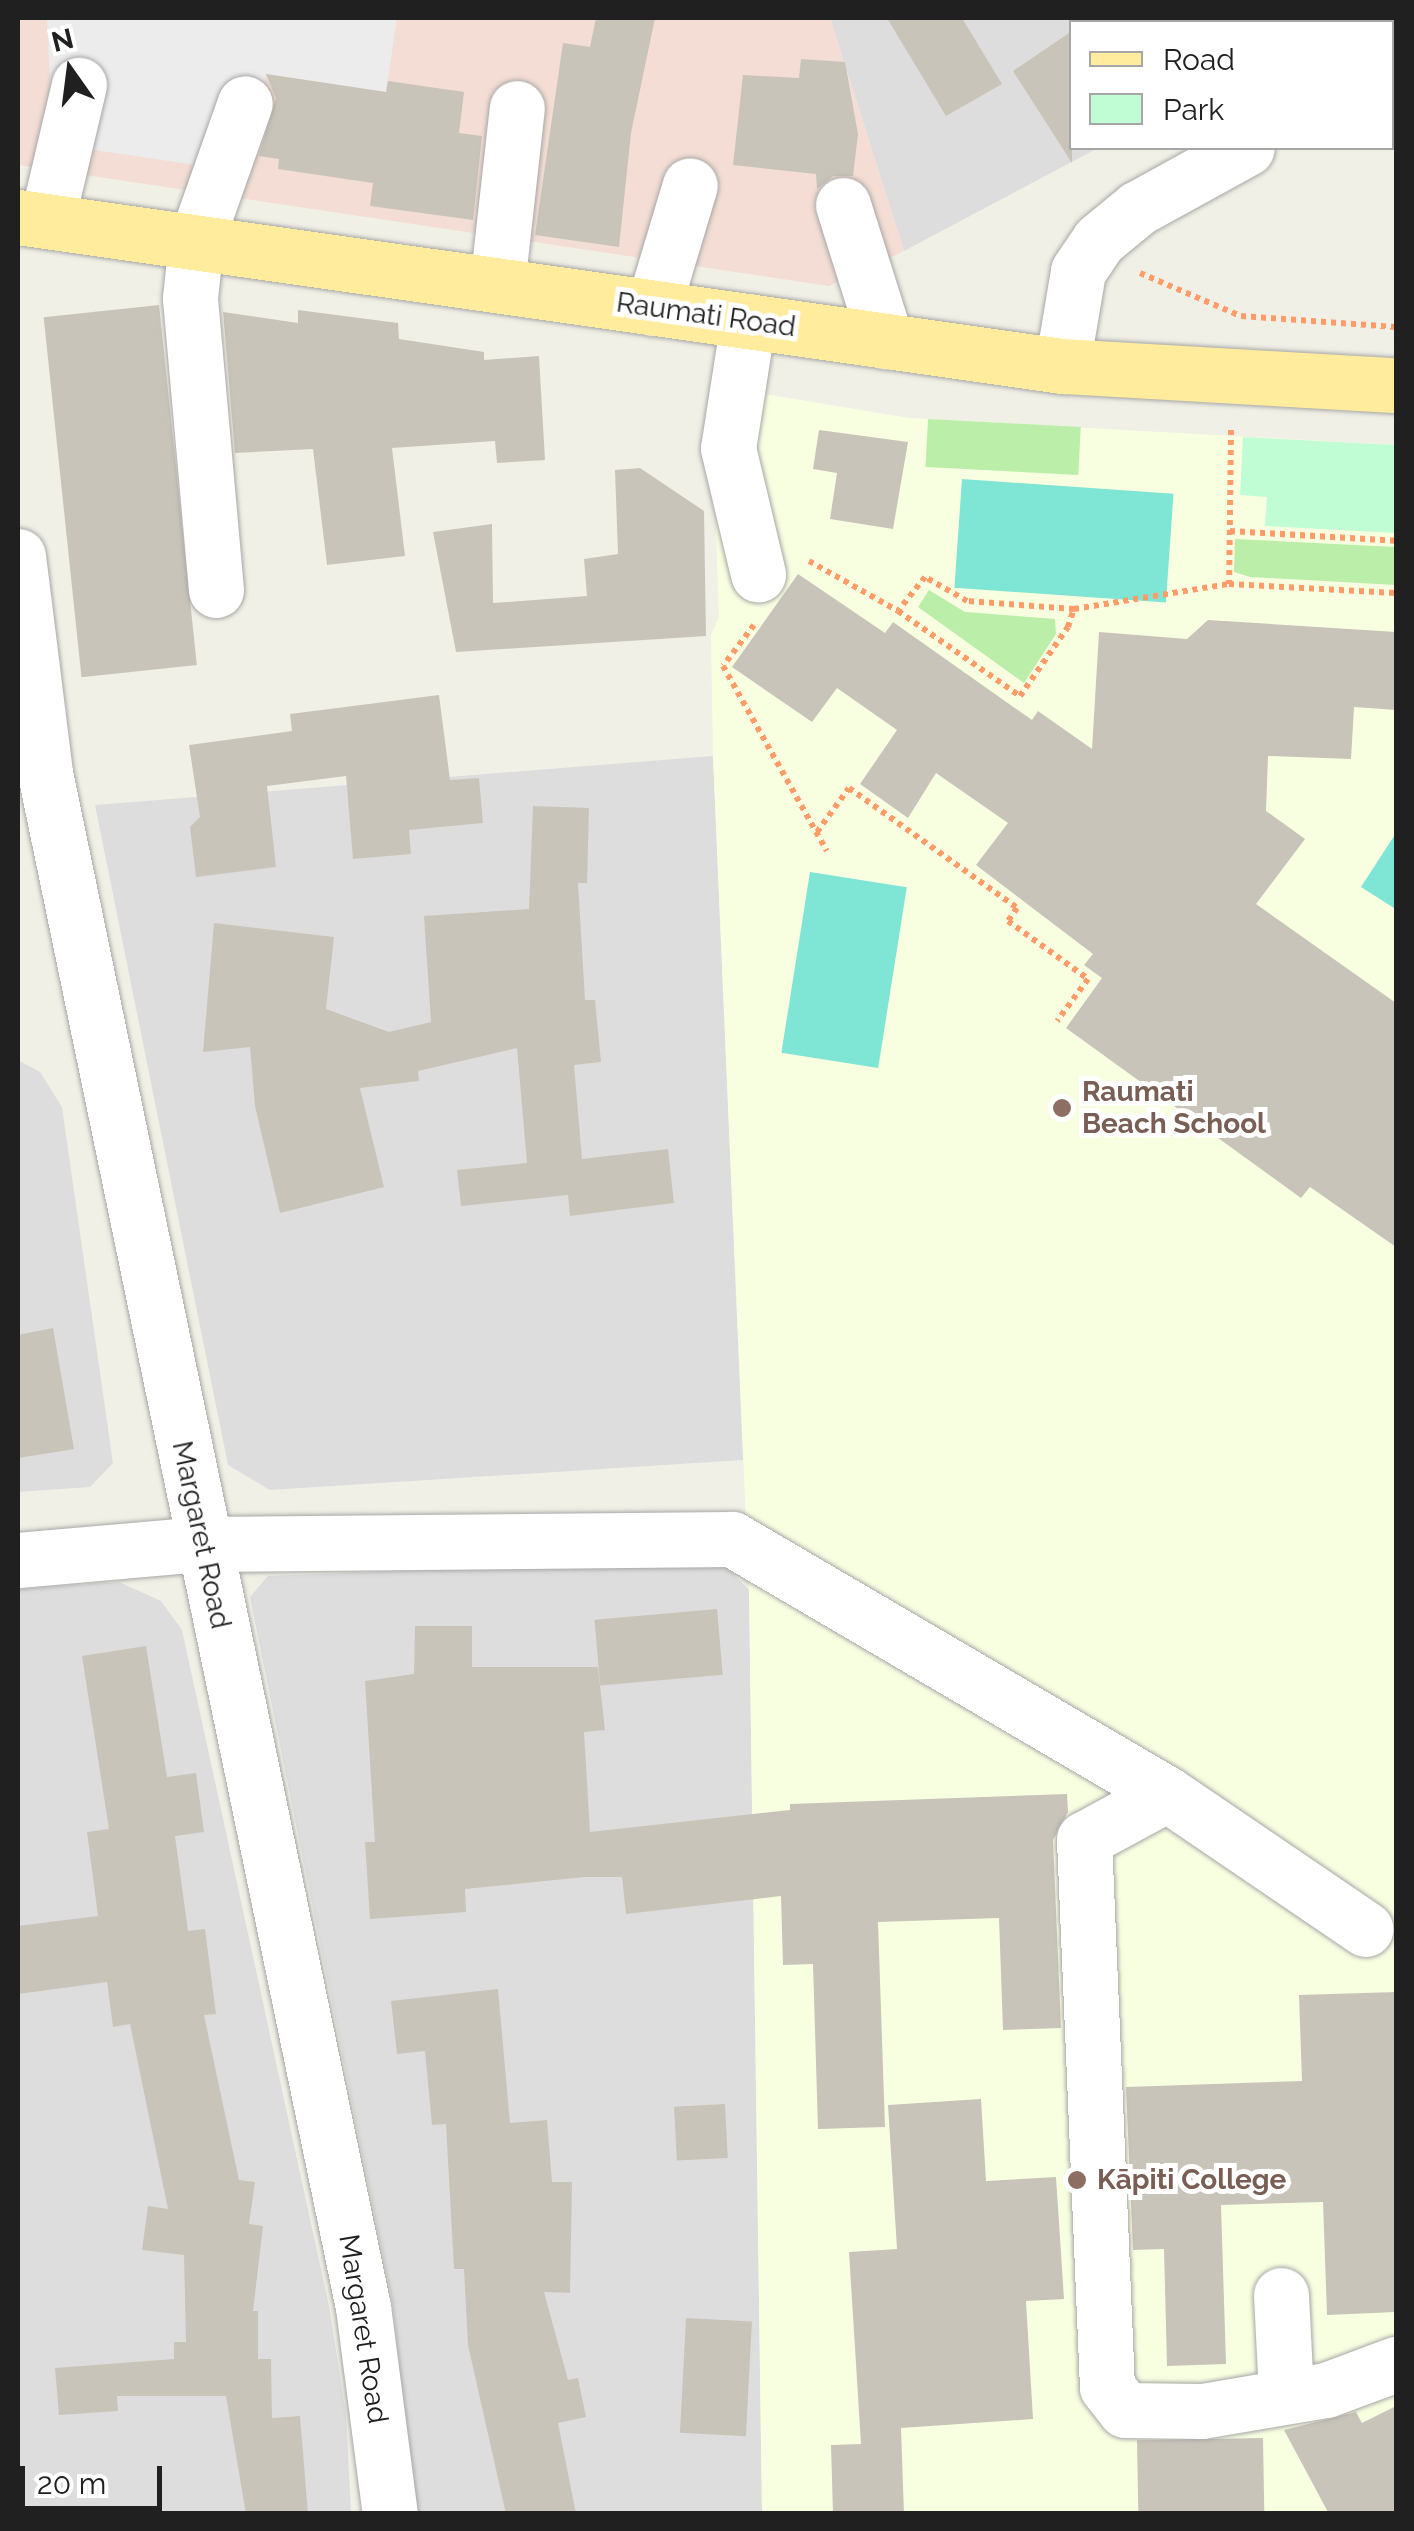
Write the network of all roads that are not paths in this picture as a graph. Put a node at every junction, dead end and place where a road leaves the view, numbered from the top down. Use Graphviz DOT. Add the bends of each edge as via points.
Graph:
graph roads {
  1 [pos="79,85"];
  2 [pos="245,103"];
  3 [pos="517,108"];
  4 [pos="1243,150"];
  5 [pos="690,185"];
  6 [pos="843,205"];
  7 [pos="32,219"];
  8 [pos="196,241"];
  9 [pos="497,285"];
  10 [pos="653,308"];
  11 [pos="748,321"];
  12 [pos="886,341"];
  13 [pos="1062,366"];
  14 [pos="1396,385"];
  15 [pos="18,556"];
  16 [pos="758,574"];
  17 [pos="216,590"];
  18 [pos="202,1544"];
  19 [pos="18,1560"];
  20 [pos="1168,1794"];
  21 [pos="1385,1930"];
  22 [pos="1281,2294"];
  23 [pos="1396,2364"];
  24 [pos="1286,2394"];
  25 [pos="390,2514"];
  1 -- 7 [label="street"];
  2 -- 8 [label="street"];
  3 -- 9 [label="street"];
  4 -- 13 [label="street" via="1138,208 1099,240 1078,271"];
  5 -- 10 [label="street"];
  6 -- 12 [label="street"];
  7 -- 8 [label="main road, Raumati Road"];
  8 -- 9 [label="main road, Raumati Road"];
  8 -- 17 [label="street" via="190,298"];
  9 -- 10 [label="main road, Raumati Road"];
  10 -- 11 [label="main road, Raumati Road"];
  11 -- 12 [label="main road, Raumati Road"];
  11 -- 16 [label="street" via="728,448"];
  12 -- 13 [label="main road, Raumati Road"];
  13 -- 14 [label="main road, Raumati Road"];
  15 -- 18 [label="street, Margaret Road" via="45,773"];
  18 -- 19 [label="street"];
  18 -- 20 [label="street" via="732,1540"];
  18 -- 25 [label="street, Margaret Road" via="363,2306"];
  20 -- 21 [label="street"];
  20 -- 24 [label="street" via="1084,1838 1107,2386 1125,2410 1202,2411"];
  22 -- 24 [label="street"];
  23 -- 24 [label="street" via="1326,2390"];
}
